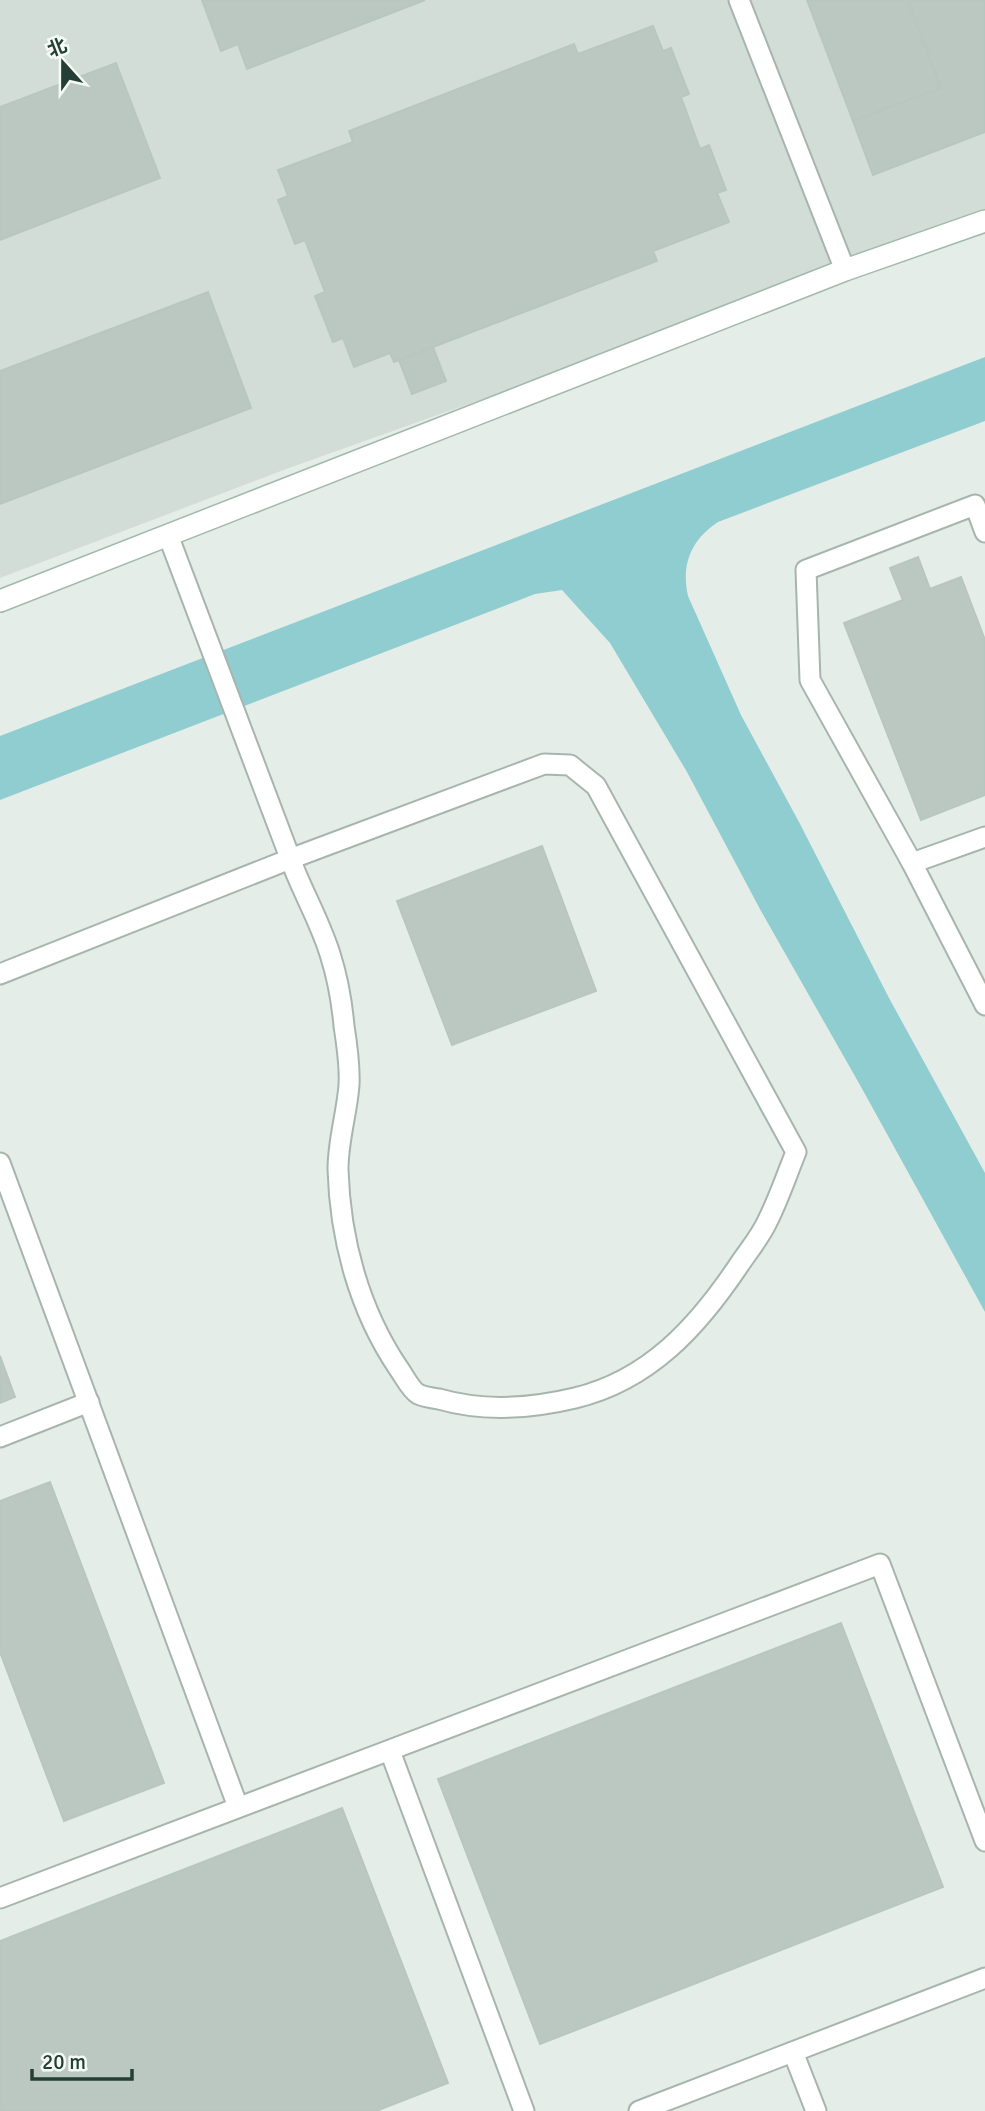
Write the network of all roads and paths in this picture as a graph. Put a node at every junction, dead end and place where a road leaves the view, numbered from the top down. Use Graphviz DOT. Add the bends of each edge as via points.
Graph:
graph roads {
  1 [pos="739,0"];
  2 [pos="985,221"];
  3 [pos="845,270"];
  4 [pos="985,533"];
  5 [pos="168,535"];
  6 [pos="0,601"];
  7 [pos="985,837"];
  8 [pos="290,859"];
  9 [pos="912,863"];
  10 [pos="0,974"];
  11 [pos="985,1005"];
  12 [pos="0,1163"];
  13 [pos="89,1402"];
  14 [pos="0,1437"];
  15 [pos="390,1751"];
  16 [pos="238,1807"];
  17 [pos="985,1841"];
  18 [pos="0,1898"];
  19 [pos="985,1978"];
  20 [pos="793,2052"];
  21 [pos="524,2111"];
  22 [pos="639,2111"];
  23 [pos="816,2111"];
  1 -- 3 [label="lane"];
  2 -- 3 [label="street"];
  3 -- 5 [label="street"];
  4 -- 9 [label="lane" via="975,505 806,570 810,680"];
  5 -- 6 [label="street"];
  5 -- 8 [label="lane"];
  7 -- 9 [label="lane"];
  8 -- 8 [label="lane" via="330,954 344,1025 349,1084 338,1167 347,1248 373,1325 416,1393 483,1408 529,1407 585,1396 651,1363 680,1340 727,1284 767,1223 796,1152 596,786 570,765 544,764"];
  8 -- 10 [label="lane"];
  9 -- 11 [label="lane"];
  12 -- 13 [label="lane"];
  13 -- 14 [label="lane"];
  13 -- 16 [label="lane"];
  15 -- 16 [label="lane"];
  15 -- 17 [label="lane" via="880,1564"];
  15 -- 21 [label="lane"];
  16 -- 18 [label="lane"];
  19 -- 20 [label="lane"];
  20 -- 22 [label="lane"];
  20 -- 23 [label="lane"];
}
